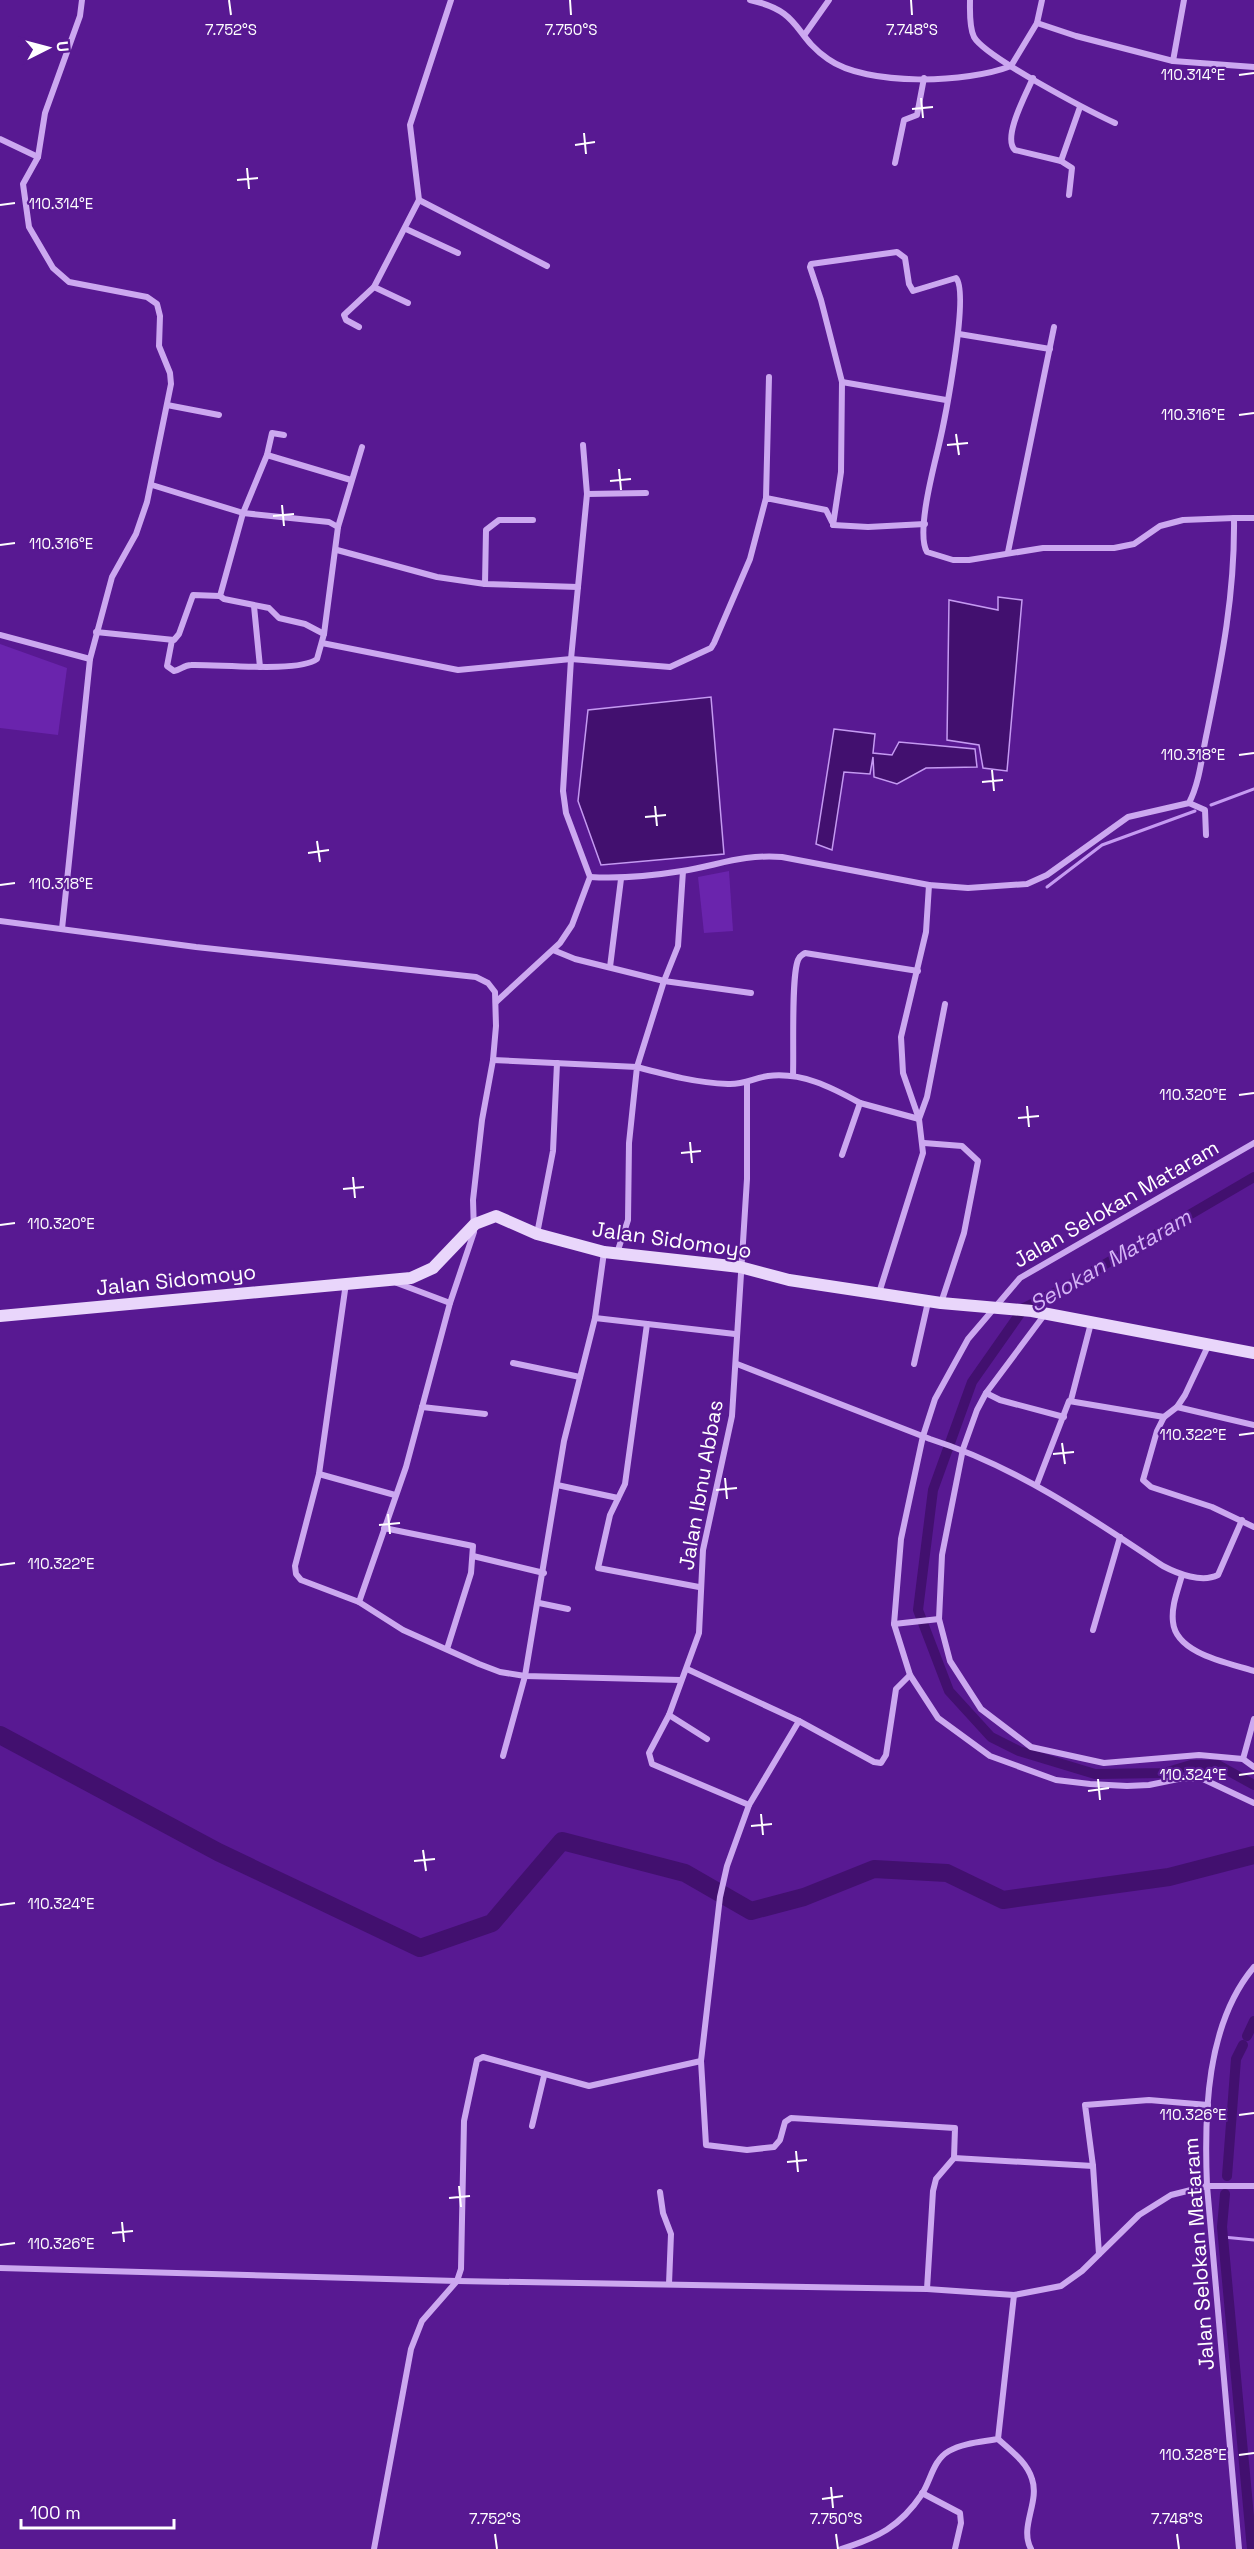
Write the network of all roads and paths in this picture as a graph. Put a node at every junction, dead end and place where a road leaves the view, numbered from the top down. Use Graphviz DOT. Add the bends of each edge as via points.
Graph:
graph roads {
  1 [pos="82,0"];
  2 [pos="451,0"];
  3 [pos="750,0"];
  4 [pos="829,0"];
  5 [pos="970,0"];
  6 [pos="1042,0"];
  7 [pos="1184,0"];
  8 [pos="1037,23"];
  9 [pos="805,34"];
  10 [pos="1173,61"];
  11 [pos="1014,64"];
  12 [pos="1254,67"];
  13 [pos="924,78"];
  14 [pos="1033,78"];
  15 [pos="1080,107"];
  16 [pos="1115,123"];
  17 [pos="0,139"];
  18 [pos="38,157"];
  19 [pos="1061,161"];
  20 [pos="895,163"];
  21 [pos="1069,195"];
  22 [pos="419,200"];
  23 [pos="406,229"];
  24 [pos="458,253"];
  25 [pos="547,266"];
  26 [pos="374,287"];
  27 [pos="408,303"];
  28 [pos="359,327"];
  29 [pos="1054,327"];
  30 [pos="959,334"];
  31 [pos="1050,349"];
  32 [pos="769,377"];
  33 [pos="842,382"];
  34 [pos="946,400"];
  35 [pos="167,405"];
  36 [pos="219,415"];
  37 [pos="284,435"];
  38 [pos="583,445"];
  39 [pos="362,447"];
  40 [pos="267,455"];
  41 [pos="351,480"];
  42 [pos="152,485"];
  43 [pos="646,493"];
  44 [pos="587,494"];
  45 [pos="766,498"];
  46 [pos="243,513"];
  47 [pos="1234,518"];
  48 [pos="1254,518"];
  49 [pos="532,520"];
  50 [pos="925,524"];
  51 [pos="833,525"];
  52 [pos="338,527"];
  53 [pos="337,550"];
  54 [pos="1008,552"];
  55 [pos="485,584"];
  56 [pos="578,586"];
  57 [pos="220,596"];
  58 [pos="254,606"];
  59 [pos="96,632"];
  60 [pos="324,634"];
  61 [pos="0,635"];
  62 [pos="172,640"];
  63 [pos="322,643"];
  64 [pos="90,659"];
  65 [pos="571,659"];
  66 [pos="260,667"];
  67 [pos="1189,803"];
  68 [pos="1206,835"];
  69 [pos="683,871"];
  70 [pos="590,877"];
  71 [pos="621,879"];
  72 [pos="929,885"];
  73 [pos="0,921"];
  74 [pos="62,929"];
  75 [pos="553,950"];
  76 [pos="610,967"];
  77 [pos="918,971"];
  78 [pos="664,981"];
  79 [pos="751,993"];
  80 [pos="495,1002"];
  81 [pos="945,1004"];
  82 [pos="493,1060"];
  83 [pos="557,1063"];
  84 [pos="637,1067"];
  85 [pos="793,1075"];
  86 [pos="747,1084"];
  87 [pos="860,1103"];
  88 [pos="919,1119"];
  89 [pos="924,1143"];
  90 [pos="1254,1143"];
  91 [pos="843,1155"];
  92 [pos="475,1224"];
  93 [pos="537,1234"];
  94 [pos="604,1252"];
  95 [pos="617,1253"];
  96 [pos="740,1267"];
  97 [pos="391,1281"];
  98 [pos="346,1283"];
  99 [pos="879,1293"];
  100 [pos="934,1302"];
  101 [pos="450,1304"];
  102 [pos="994,1306"];
  103 [pos="1045,1314"];
  104 [pos="0,1316"];
  105 [pos="595,1318"];
  106 [pos="1090,1323"];
  107 [pos="646,1324"];
  108 [pos="735,1334"];
  109 [pos="1208,1346"];
  110 [pos="1254,1353"];
  111 [pos="513,1363"];
  112 [pos="737,1364"];
  113 [pos="914,1364"];
  114 [pos="580,1377"];
  115 [pos="986,1393"];
  116 [pos="1071,1400"];
  117 [pos="422,1407"];
  118 [pos="1178,1407"];
  119 [pos="486,1414"];
  120 [pos="1064,1417"];
  121 [pos="1164,1417"];
  122 [pos="1254,1425"];
  123 [pos="923,1436"];
  124 [pos="963,1449"];
  125 [pos="319,1474"];
  126 [pos="1037,1484"];
  127 [pos="557,1485"];
  128 [pos="395,1495"];
  129 [pos="618,1498"];
  130 [pos="1242,1520"];
  131 [pos="1253,1524"];
  132 [pos="384,1528"];
  133 [pos="1120,1537"];
  134 [pos="473,1556"];
  135 [pos="544,1573"];
  136 [pos="1182,1575"];
  137 [pos="699,1587"];
  138 [pos="359,1602"];
  139 [pos="539,1602"];
  140 [pos="568,1610"];
  141 [pos="939,1619"];
  142 [pos="898,1624"];
  143 [pos="1093,1630"];
  144 [pos="447,1649"];
  145 [pos="687,1669"];
  146 [pos="1254,1671"];
  147 [pos="910,1675"];
  148 [pos="525,1676"];
  149 [pos="681,1680"];
  150 [pos="669,1715"];
  151 [pos="1254,1719"];
  152 [pos="799,1720"];
  153 [pos="707,1739"];
  154 [pos="503,1756"];
  155 [pos="1243,1759"];
  156 [pos="1254,1767"];
  157 [pos="1254,1803"];
  158 [pos="749,1805"];
  159 [pos="1254,1967"];
  160 [pos="701,2061"];
  161 [pos="544,2076"];
  162 [pos="1208,2105"];
  163 [pos="532,2126"];
  164 [pos="954,2158"];
  165 [pos="1093,2166"];
  166 [pos="1207,2186"];
  167 [pos="1254,2186"];
  168 [pos="660,2192"];
  169 [pos="1099,2254"];
  170 [pos="0,2268"];
  171 [pos="458,2281"];
  172 [pos="669,2284"];
  173 [pos="927,2289"];
  174 [pos="1014,2295"];
  175 [pos="998,2439"];
  176 [pos="922,2493"];
  177 [pos="374,2549"];
  178 [pos="841,2549"];
  179 [pos="955,2549"];
  180 [pos="1031,2549"];
  181 [pos="1239,2549"];
  1 -- 18 [label="street" via="80,16 45,113"];
  2 -- 22 [label="street" via="410,125"];
  3 -- 9 [label="street" via="782,11"];
  4 -- 9 [label="street"];
  5 -- 11 [label="street" via="974,37"];
  6 -- 8 [label="street"];
  7 -- 10 [label="street"];
  8 -- 10 [label="street"];
  8 -- 11 [label="street"];
  9 -- 13 [label="street" via="830,61 856,71 894,79"];
  10 -- 12 [label="street"];
  11 -- 13 [label="street" via="983,75"];
  11 -- 14 [label="street"];
  13 -- 20 [label="street" via="917,114 904,120"];
  14 -- 15 [label="street"];
  14 -- 19 [label="street" via="1010,146"];
  15 -- 16 [label="street"];
  15 -- 19 [label="street"];
  17 -- 18 [label="street"];
  18 -- 35 [label="street" via="23,184 27,217 38,245 60,277 69,282 147,297 157,304 159,346 171,379"];
  19 -- 21 [label="street" via="1073,169"];
  22 -- 23 [label="street"];
  22 -- 25 [label="street"];
  23 -- 24 [label="street"];
  23 -- 26 [label="street"];
  26 -- 27 [label="street"];
  26 -- 28 [label="street" via="345,315 346,320"];
  29 -- 31 [label="street"];
  30 -- 31 [label="street"];
  30 -- 33 [label="street" via="960,287 956,278 913,291 905,258 897,252 811,264"];
  30 -- 34 [label="street"];
  31 -- 54 [label="street"];
  32 -- 45 [label="street"];
  33 -- 34 [label="street"];
  33 -- 51 [label="street" via="841,472"];
  34 -- 50 [label="street" via="929,479"];
  35 -- 36 [label="street"];
  35 -- 42 [label="street"];
  37 -- 40 [label="street" via="272,433"];
  38 -- 44 [label="street"];
  39 -- 41 [label="street"];
  40 -- 41 [label="street"];
  40 -- 46 [label="street"];
  41 -- 52 [label="street"];
  42 -- 46 [label="street"];
  42 -- 59 [label="street" via="136,534 112,577"];
  43 -- 44 [label="street"];
  44 -- 56 [label="street"];
  45 -- 51 [label="street" via="826,510"];
  45 -- 65 [label="street" via="750,559 711,648 670,667"];
  46 -- 52 [label="street" via="329,522"];
  46 -- 57 [label="street"];
  47 -- 48 [label="street"];
  47 -- 54 [label="street" via="1183,520 1160,526 1134,544 1114,548"];
  47 -- 67 [label="street" via="1234,573 1228,624"];
  49 -- 55 [label="street" via="500,520 486,530"];
  50 -- 51 [label="street"];
  50 -- 54 [label="street" via="924,548 931,555 969,560"];
  52 -- 53 [label="street"];
  53 -- 55 [label="street" via="426,575"];
  53 -- 60 [label="street"];
  55 -- 56 [label="street"];
  56 -- 65 [label="street"];
  57 -- 58 [label="street"];
  57 -- 62 [label="street" via="192,595 179,634"];
  58 -- 60 [label="street" via="269,608 279,618 305,624"];
  58 -- 66 [label="street"];
  59 -- 62 [label="street"];
  59 -- 64 [label="street"];
  60 -- 63 [label="street"];
  61 -- 64 [label="street"];
  62 -- 66 [label="street" via="167,666 171,670 190,665"];
  63 -- 65 [label="street" via="458,670"];
  63 -- 66 [label="street" via="313,662"];
  64 -- 74 [label="street"];
  65 -- 70 [label="street" via="563,802"];
  67 -- 68 [label="street" via="1205,810"];
  67 -- 72 [label="street" via="1128,817 1053,871 1027,884 968,888"];
  69 -- 71 [label="street"];
  69 -- 72 [label="street" via="761,855"];
  69 -- 78 [label="street" via="678,946"];
  70 -- 71 [label="street"];
  70 -- 75 [label="street" via="572,925"];
  71 -- 76 [label="street"];
  72 -- 77 [label="street"];
  73 -- 74 [label="street"];
  74 -- 80 [label="street" via="476,977 488,982 495,992"];
  75 -- 76 [label="street"];
  75 -- 80 [label="street"];
  76 -- 78 [label="street"];
  77 -- 85 [label="street" via="863,960 805,953 801,956 796,983"];
  77 -- 88 [label="street" via="900,1054"];
  78 -- 79 [label="street"];
  78 -- 84 [label="street"];
  80 -- 82 [label="street"];
  81 -- 88 [label="street"];
  82 -- 83 [label="street"];
  82 -- 92 [label="street" via="473,1200"];
  83 -- 84 [label="street"];
  83 -- 93 [label="street" via="553,1151"];
  84 -- 86 [label="street" via="705,1083"];
  84 -- 95 [label="street" via="629,1143 628,1220"];
  85 -- 86 [label="street" via="768,1076"];
  85 -- 87 [label="street" via="832,1087"];
  86 -- 96 [label="street, Jalan Ibnu Abbas" via="747,1179"];
  87 -- 88 [label="street"];
  87 -- 91 [label="street"];
  88 -- 89 [label="street"];
  89 -- 99 [label="street" via="921,1164"];
  89 -- 100 [label="street" via="962,1146 978,1161 963,1233"];
  90 -- 102 [label="street, Jalan Selokan Mataram" via="1020,1278"];
  92 -- 93 [label="main road, Jalan Sidomoyo" via="496,1216"];
  92 -- 97 [label="main road, Jalan Sidomoyo" via="433,1268 411,1278"];
  92 -- 101 [label="street"];
  93 -- 94 [label="main road, Jalan Sidomoyo"];
  94 -- 95 [label="main road, Jalan Sidomoyo"];
  94 -- 105 [label="street"];
  95 -- 96 [label="main road, Jalan Sidomoyo"];
  96 -- 99 [label="main road, Jalan Sidomoyo" via="789,1280"];
  96 -- 108 [label="street, Jalan Ibnu Abbas"];
  97 -- 98 [label="main road, Jalan Sidomoyo"];
  97 -- 101 [label="street"];
  98 -- 104 [label="main road, Jalan Sidomoyo"];
  98 -- 125 [label="street"];
  99 -- 100 [label="main road, Jalan Sidomoyo"];
  100 -- 102 [label="main road, Jalan Sidomoyo"];
  100 -- 113 [label="street"];
  101 -- 117 [label="street"];
  102 -- 103 [label="main road, Jalan Sidomoyo"];
  102 -- 123 [label="street, Jalan Selokan Mataram" via="951,1366"];
  103 -- 106 [label="main road, Jalan Sidomoyo"];
  103 -- 115 [label="street"];
  105 -- 107 [label="street"];
  105 -- 114 [label="street"];
  106 -- 109 [label="main road, Jalan Sidomoyo"];
  106 -- 116 [label="street"];
  107 -- 108 [label="street"];
  107 -- 129 [label="street" via="626,1484"];
  108 -- 112 [label="street, Jalan Ibnu Abbas"];
  109 -- 110 [label="main road, Jalan Sidomoyo"];
  109 -- 118 [label="street"];
  111 -- 114 [label="street"];
  112 -- 123 [label="street"];
  112 -- 137 [label="street, Jalan Ibnu Abbas" via="732,1416 707,1522"];
  114 -- 127 [label="street"];
  115 -- 120 [label="street"];
  115 -- 124 [label="street"];
  116 -- 120 [label="street"];
  116 -- 121 [label="street"];
  117 -- 119 [label="street"];
  117 -- 128 [label="street"];
  118 -- 121 [label="street"];
  118 -- 122 [label="street"];
  120 -- 126 [label="street"];
  121 -- 130 [label="street" via="1143,1473 1146,1485"];
  123 -- 124 [label="street"];
  123 -- 142 [label="street, Jalan Selokan Mataram" via="901,1539"];
  124 -- 126 [label="street"];
  124 -- 141 [label="street" via="942,1555"];
  125 -- 128 [label="street"];
  125 -- 138 [label="street" via="296,1574 302,1580"];
  126 -- 133 [label="street"];
  127 -- 129 [label="street"];
  127 -- 135 [label="street"];
  128 -- 132 [label="street"];
  129 -- 137 [label="street" via="610,1515 598,1568"];
  130 -- 131 [label="street"];
  130 -- 136 [label="street" via="1218,1575"];
  132 -- 134 [label="street" via="468,1544 473,1546"];
  132 -- 138 [label="street"];
  133 -- 136 [label="street"];
  133 -- 143 [label="street"];
  134 -- 135 [label="street"];
  134 -- 144 [label="street"];
  135 -- 139 [label="street"];
  136 -- 146 [label="street" via="1173,1608 1176,1633 1192,1648"];
  137 -- 145 [label="street, Jalan Ibnu Abbas" via="699,1633"];
  138 -- 144 [label="street" via="403,1630"];
  139 -- 140 [label="street"];
  139 -- 148 [label="street"];
  141 -- 142 [label="street"];
  141 -- 155 [label="street" via="950,1661 966,1689 981,1709 1031,1748 1104,1763 1177,1755"];
  142 -- 147 [label="street, Jalan Selokan Mataram"];
  144 -- 148 [label="street" via="500,1672"];
  145 -- 149 [label="street, Jalan Ibnu Abbas"];
  145 -- 152 [label="street"];
  147 -- 152 [label="street" via="896,1689 886,1755 881,1763"];
  147 -- 157 [label="street, Jalan Selokan Mataram" via="938,1718 990,1756 1072,1782 1127,1786 1203,1779"];
  148 -- 149 [label="street"];
  148 -- 154 [label="street"];
  149 -- 150 [label="street, Jalan Ibnu Abbas"];
  150 -- 153 [label="street"];
  150 -- 158 [label="street, Jalan Ibnu Abbas" via="649,1760"];
  151 -- 155 [label="street"];
  152 -- 158 [label="street"];
  155 -- 156 [label="street"];
  158 -- 160 [label="street" via="720,1897"];
  159 -- 162 [label="street, Jalan Selokan Mataram" via="1228,2010 1215,2057"];
  160 -- 161 [label="street" via="589,2086"];
  160 -- 164 [label="street" via="706,2145 747,2150 774,2147 785,2122 791,2118 879,2122 955,2128"];
  161 -- 163 [label="street"];
  161 -- 171 [label="street" via="483,2057 475,2065 464,2121 462,2255"];
  162 -- 165 [label="street" via="1149,2100 1087,2104"];
  162 -- 166 [label="street, Jalan Selokan Mataram"];
  164 -- 165 [label="street"];
  164 -- 173 [label="street" via="936,2179 933,2192"];
  165 -- 169 [label="street"];
  166 -- 167 [label="street"];
  166 -- 169 [label="street" via="1171,2195 1155,2204"];
  166 -- 181 [label="street, Jalan Selokan Mataram"];
  168 -- 172 [label="street" via="671,2234"];
  169 -- 174 [label="street" via="1061,2286"];
  170 -- 171 [label="street"];
  171 -- 172 [label="street"];
  171 -- 177 [label="street" via="422,2321 411,2349"];
  172 -- 173 [label="street"];
  173 -- 174 [label="street"];
  174 -- 175 [label="street"];
  175 -- 176 [label="street" via="948,2451 937,2461"];
  175 -- 180 [label="street" via="1032,2478 1033,2505 1027,2533"];
  176 -- 178 [label="street" via="881,2535"];
  176 -- 179 [label="street" via="960,2513"];
}
